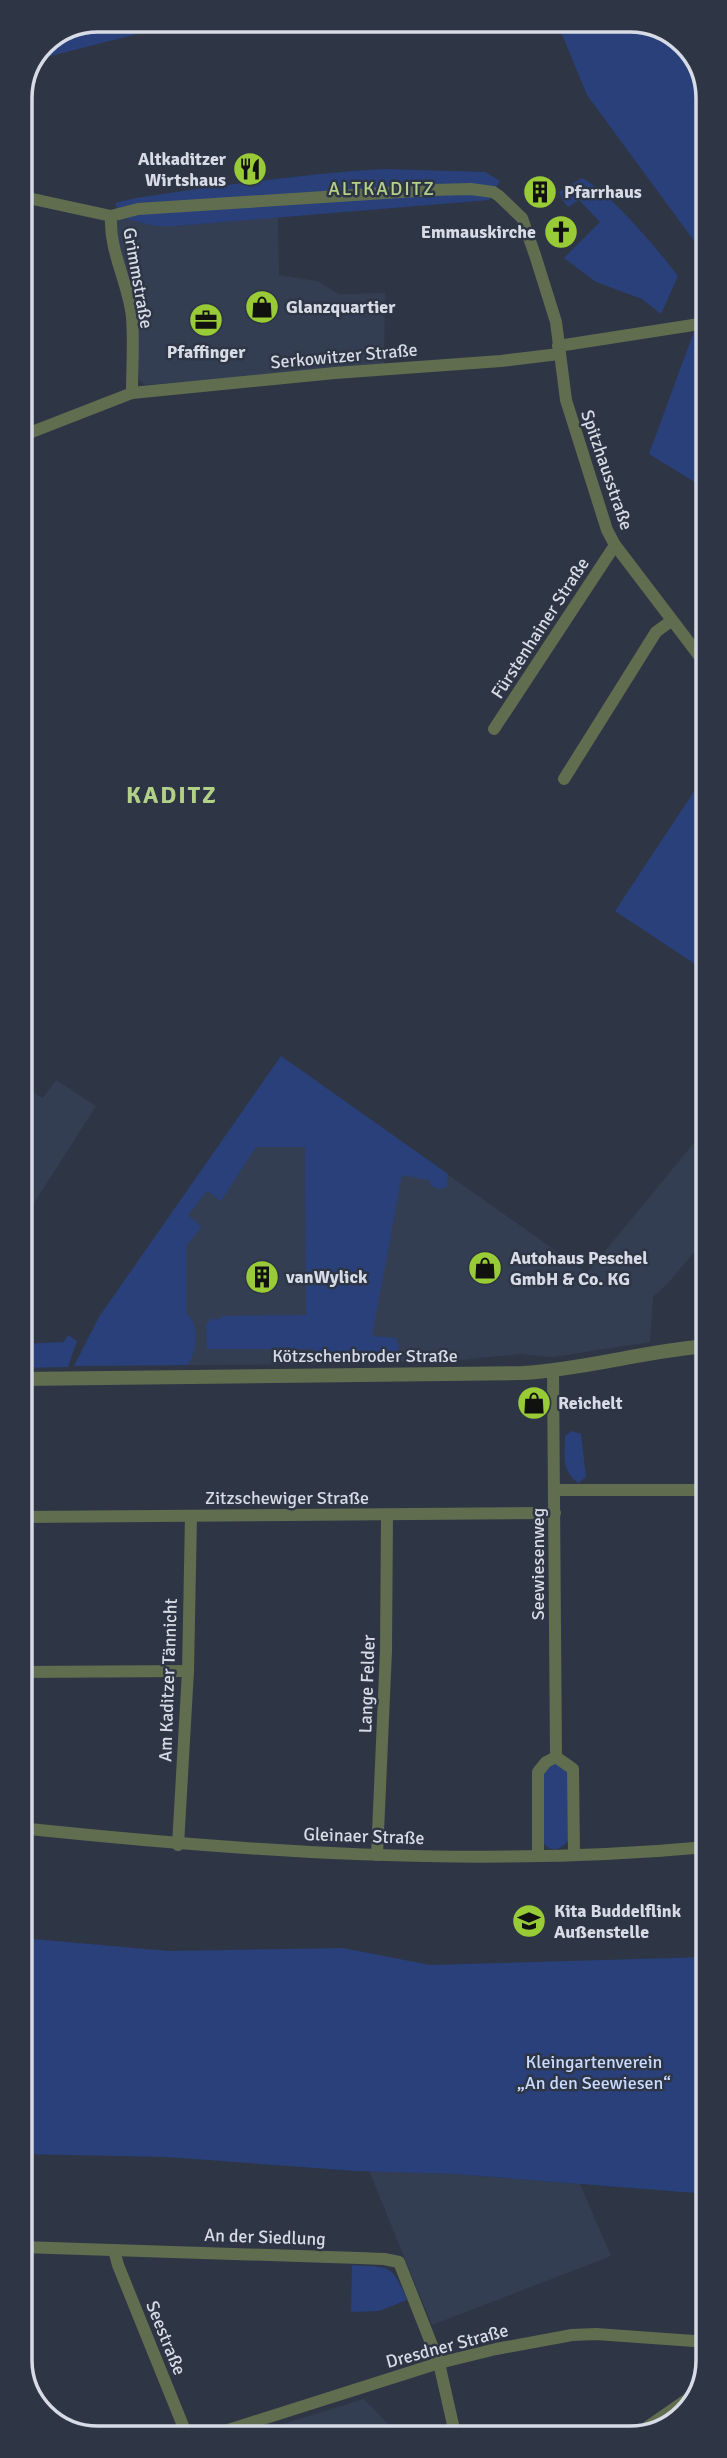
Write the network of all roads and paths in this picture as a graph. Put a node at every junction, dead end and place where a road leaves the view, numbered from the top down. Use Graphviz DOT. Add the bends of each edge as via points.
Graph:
graph roads {
  1 [pos="32,199"];
  2 [pos="111,216"];
  3 [pos="696,325"];
  4 [pos="558,350"];
  5 [pos="132,393"];
  6 [pos="32,432"];
  7 [pos="615,545"];
  8 [pos="671,621"];
  9 [pos="696,653"];
  10 [pos="494,729"];
  11 [pos="565,779"];
  12 [pos="696,1347"];
  13 [pos="553,1371"];
  14 [pos="32,1379"];
  15 [pos="555,1490"];
  16 [pos="696,1490"];
  17 [pos="555,1513"];
  18 [pos="387,1515"];
  19 [pos="191,1516"];
  20 [pos="32,1517"];
  21 [pos="188,1671"];
  22 [pos="32,1672"];
  23 [pos="556,1757"];
  24 [pos="32,1829"];
  25 [pos="177,1845"];
  26 [pos="696,1848"];
  27 [pos="377,1855"];
  28 [pos="538,1855"];
  29 [pos="574,1855"];
  30 [pos="32,2247"];
  31 [pos="114,2250"];
  32 [pos="696,2341"];
  33 [pos="439,2363"];
  34 [pos="675,2408"];
  35 [pos="658,2420"];
  36 [pos="183,2426"];
  37 [pos="241,2426"];
  38 [pos="453,2426"];
  1 -- 2 [label="street"];
  2 -- 4 [label="street" via="138,209 296,198 432,190 493,192 522,218 556,322"];
  2 -- 5 [label="street, Grimmstraße" via="110,236 132,317"];
  3 -- 4 [label="street, Serkowitzer Straße"];
  4 -- 5 [label="street, Serkowitzer Straße" via="501,362"];
  4 -- 7 [label="street, Spitzhausstraße" via="572,424"];
  5 -- 6 [label="street"];
  7 -- 8 [label="street, Spitzhausstraße"];
  7 -- 10 [label="street, Fürstenhainer Straße"];
  8 -- 9 [label="street, Spitzhausstraße"];
  8 -- 11 [label="street" via="656,632"];
  12 -- 13 [label="street, Kötzschenbroder Straße"];
  13 -- 14 [label="street, Kötzschenbroder Straße"];
  13 -- 15 [label="street, Seewiesenweg"];
  15 -- 16 [label="street"];
  15 -- 17 [label="street, Seewiesenweg"];
  17 -- 18 [label="street, Zitzschewiger Straße"];
  17 -- 23 [label="street, Seewiesenweg"];
  18 -- 19 [label="street, Zitzschewiger Straße"];
  18 -- 27 [label="street, Lange Felder"];
  19 -- 20 [label="street, Zitzschewiger Straße"];
  19 -- 21 [label="street, Am Kaditzer Tännicht"];
  21 -- 22 [label="street"];
  21 -- 25 [label="street, Am Kaditzer Tännicht"];
  23 -- 28 [label="street" via="538,1772"];
  23 -- 29 [label="street" via="573,1769"];
  24 -- 25 [label="street, Gleinaer Straße"];
  25 -- 27 [label="street, Gleinaer Straße"];
  26 -- 29 [label="street, Gleinaer Straße"];
  27 -- 28 [label="street, Gleinaer Straße"];
  28 -- 29 [label="street, Gleinaer Straße"];
  30 -- 31 [label="street, An der Siedlung"];
  31 -- 33 [label="street, An der Siedlung" via="399,2262"];
  31 -- 36 [label="street, Seestraße"];
  32 -- 33 [label="street, Dresdner Straße" via="572,2335"];
  33 -- 37 [label="street, Dresdner Straße"];
  33 -- 38 [label="street"];
  34 -- 35 [label="street"];
}
